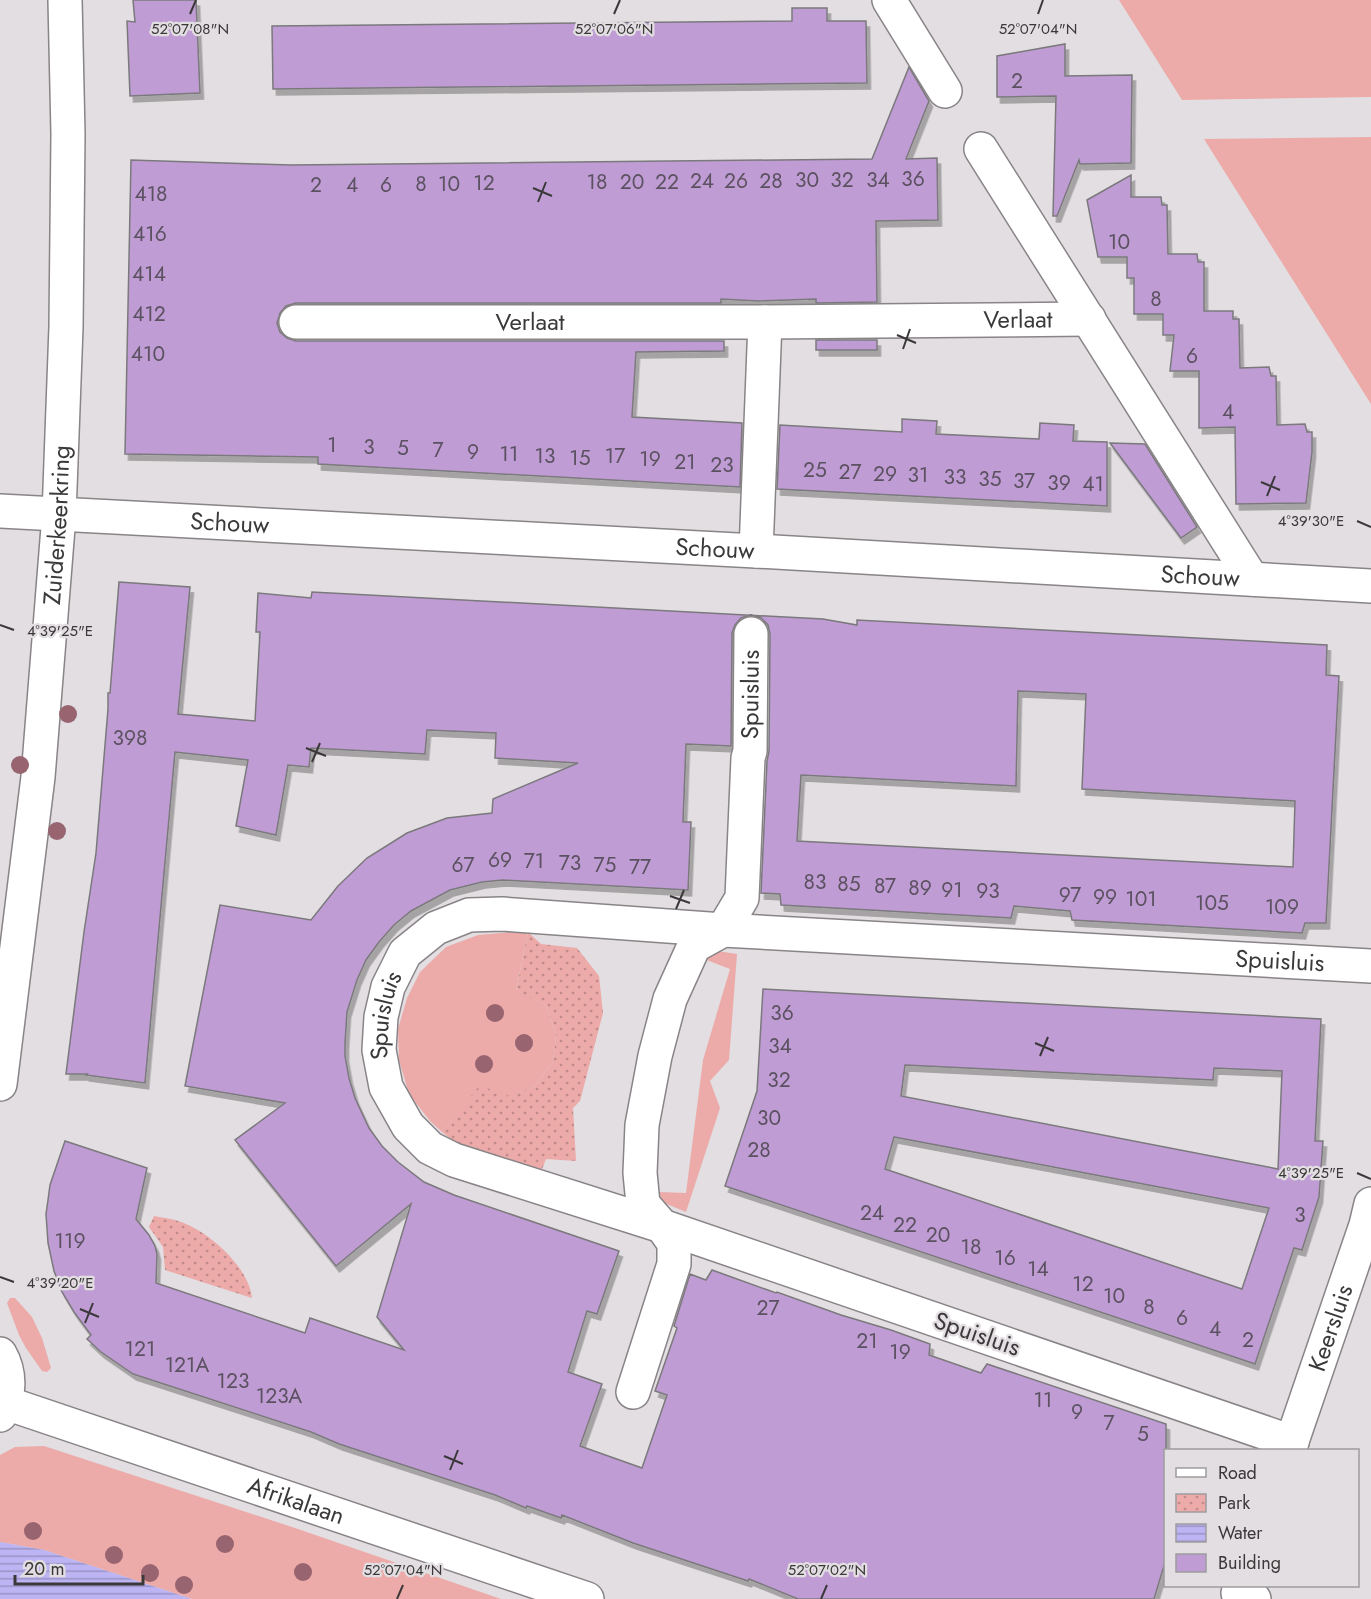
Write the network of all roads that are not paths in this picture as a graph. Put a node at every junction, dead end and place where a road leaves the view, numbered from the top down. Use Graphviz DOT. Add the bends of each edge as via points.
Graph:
graph roads {
  1 [pos="64,0"];
  2 [pos="889,0"];
  3 [pos="945,91"];
  4 [pos="981,149"];
  5 [pos="1089,319"];
  6 [pos="296,322"];
  7 [pos="765,322"];
  8 [pos="0,511"];
  9 [pos="59,515"];
  10 [pos="756,551"];
  11 [pos="1252,579"];
  12 [pos="1371,586"];
  13 [pos="751,634"];
  14 [pos="723,930"];
  15 [pos="1371,966"];
  16 [pos="0,1084"];
  17 [pos="1371,1204"];
  18 [pos="662,1226"];
  19 [pos="0,1354"];
  20 [pos="633,1392"];
  21 [pos="3,1409"];
  22 [pos="1291,1446"];
  23 [pos="587,1599"];
  1 -- 9 [label="street, Zuiderkeerkring" via="68,134"];
  2 -- 3 [label="street"];
  4 -- 5 [label="street, Verlaat"];
  5 -- 7 [label="street, Verlaat"];
  5 -- 11 [label="street, Verlaat"];
  6 -- 7 [label="street, Verlaat"];
  7 -- 10 [label="street"];
  8 -- 9 [label="street, Schouw"];
  9 -- 10 [label="street, Schouw"];
  9 -- 16 [label="street, Zuiderkeerkring" via="38,777"];
  10 -- 11 [label="street, Schouw"];
  11 -- 12 [label="street, Schouw"];
  13 -- 14 [label="street, Spuisluis" via="742,898"];
  14 -- 15 [label="street, Spuisluis"];
  14 -- 18 [label="street" via="694,946 670,999 655,1056 642,1125 640,1173 643,1204"];
  14 -- 18 [label="street, Spuisluis" via="469,915 436,928 405,952 388,987 381,1017 379,1050 386,1087 408,1126 430,1148 454,1160"];
  17 -- 22 [label="street, Keersluis"];
  18 -- 20 [label="street" via="674,1243 674,1264"];
  18 -- 22 [label="street, Spuisluis"];
  19 -- 21 [label="street" via="9,1382"];
  21 -- 23 [label="street, Afrikalaan"];
}
